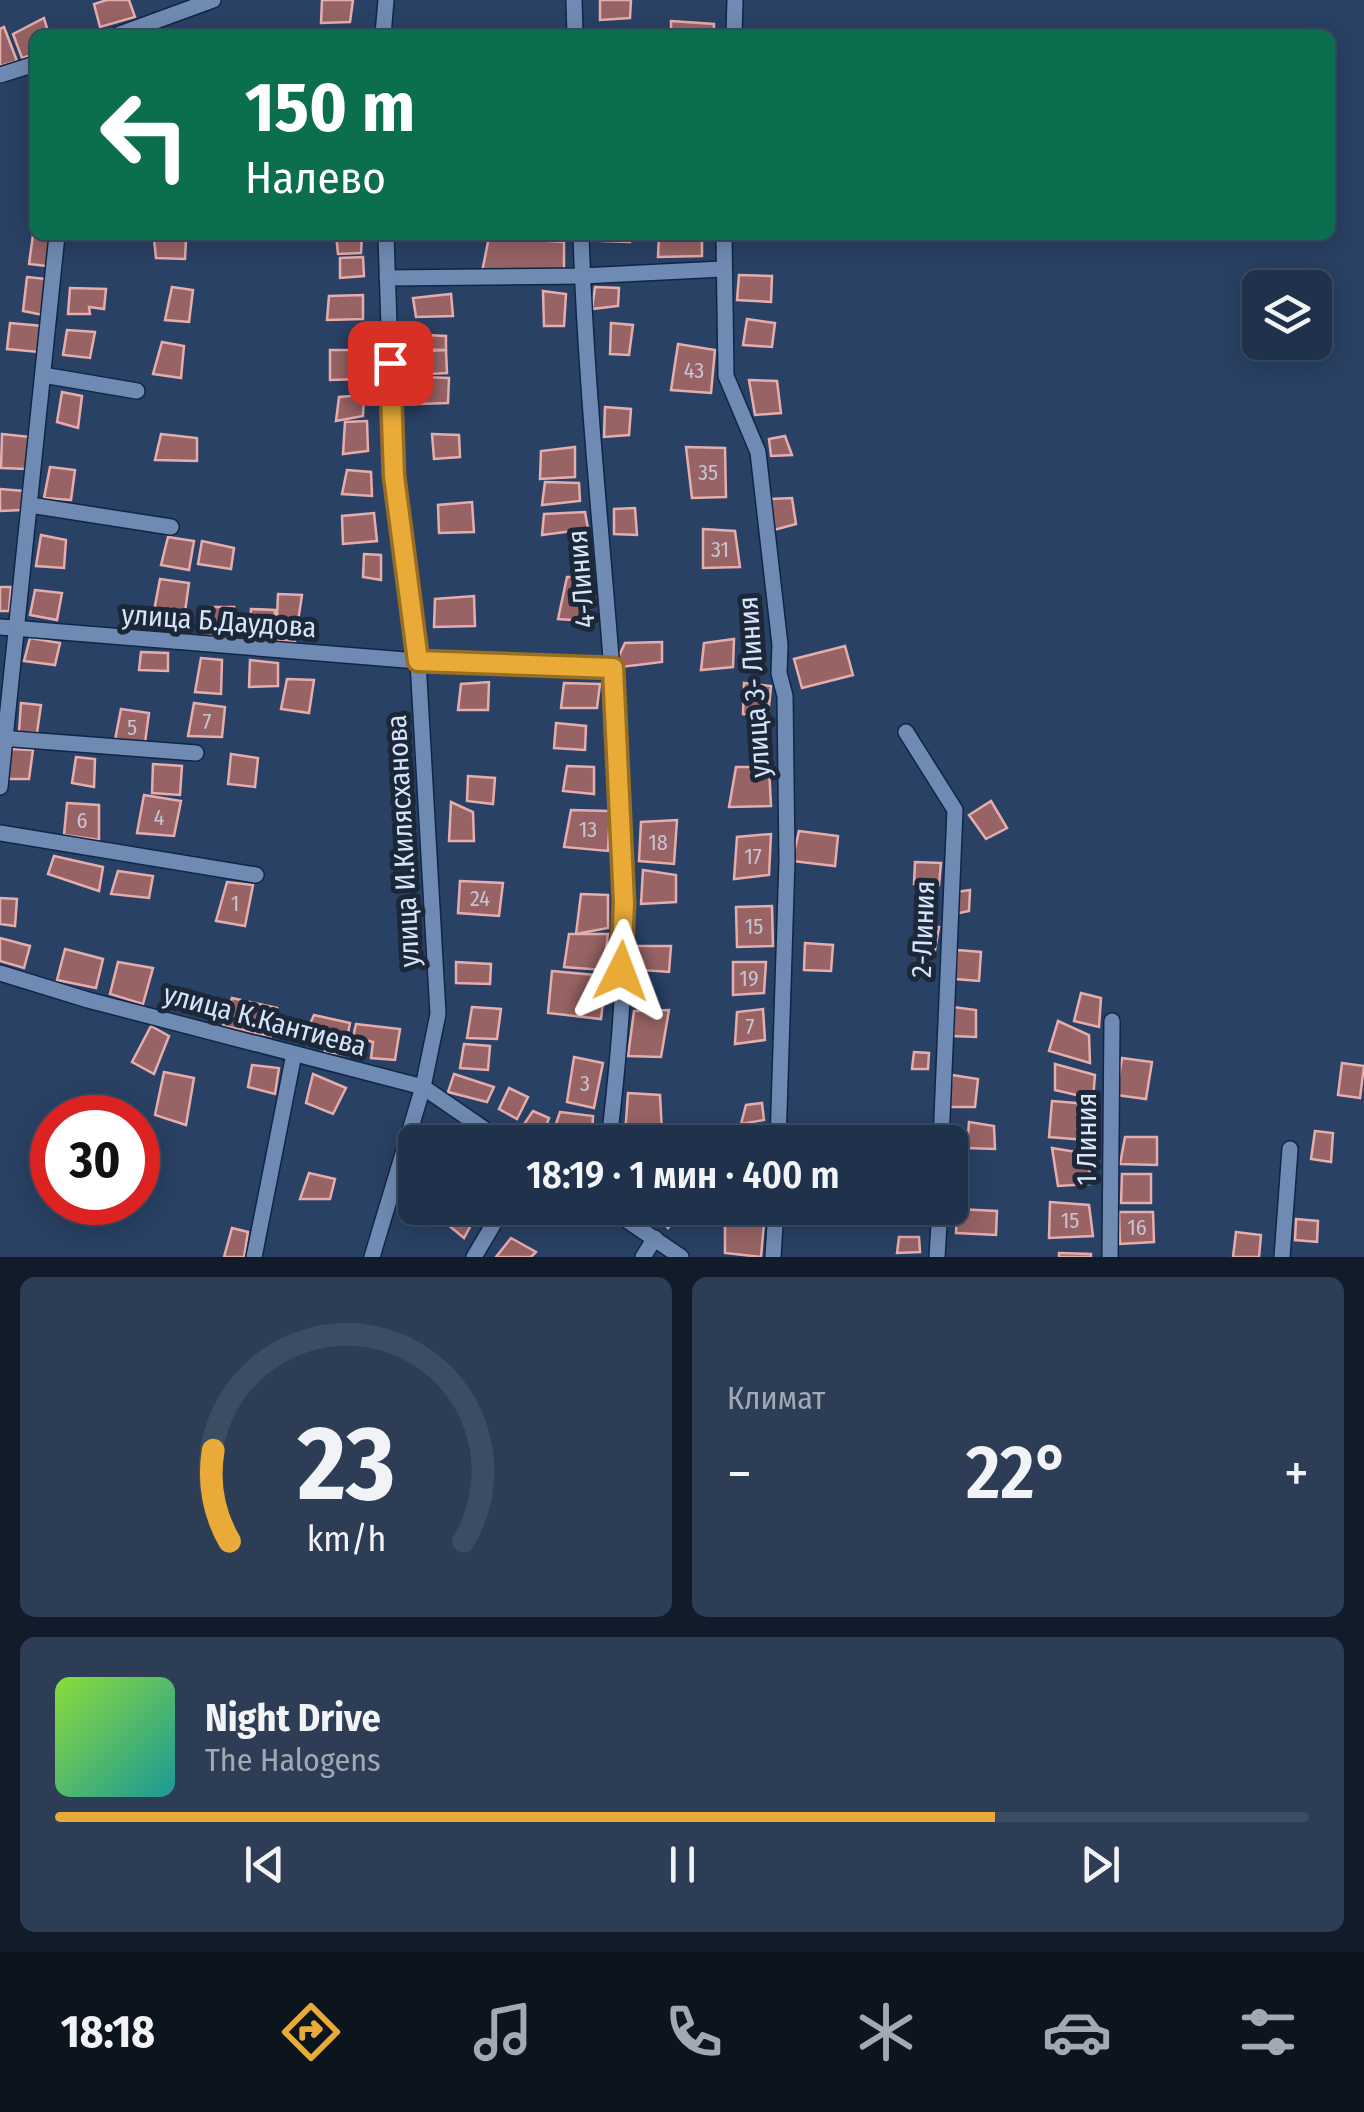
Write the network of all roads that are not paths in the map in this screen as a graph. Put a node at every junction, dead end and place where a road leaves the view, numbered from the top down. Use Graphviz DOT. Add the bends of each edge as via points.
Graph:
graph roads {
  1 [pos="213,0"];
  2 [pos="386,0"];
  3 [pos="574,0"];
  4 [pos="735,0"];
  5 [pos="131,30"];
  6 [pos="383,30"];
  7 [pos="575,30"];
  8 [pos="734,30"];
  9 [pos="30,66"];
  10 [pos="0,75"];
  11 [pos="57,240"];
  12 [pos="386,240"];
  13 [pos="581,240"];
  14 [pos="724,240"];
  15 [pos="722,269"];
  16 [pos="582,276"];
  17 [pos="387,278"];
  18 [pos="43,375"];
  19 [pos="136,391"];
  20 [pos="30,505"];
  21 [pos="171,527"];
  22 [pos="8,629"];
  23 [pos="418,661"];
  24 [pos="613,668"];
  25 [pos="906,732"];
  26 [pos="3,739"];
  27 [pos="196,754"];
  28 [pos="0,787"];
  29 [pos="0,833"];
  30 [pos="256,875"];
  31 [pos="0,973"];
  32 [pos="1112,1021"];
  33 [pos="294,1054"];
  34 [pos="423,1087"];
  35 [pos="478,1125"];
  36 [pos="611,1125"];
  37 [pos="779,1125"];
  38 [pos="942,1125"];
  39 [pos="1290,1149"];
  40 [pos="492,1225"];
  41 [pos="636,1225"];
  42 [pos="775,1225"];
  43 [pos="939,1225"];
  44 [pos="655,1238"];
  45 [pos="254,1257"];
  46 [pos="372,1257"];
  47 [pos="474,1257"];
  48 [pos="644,1257"];
  49 [pos="681,1257"];
  50 [pos="774,1257"];
  51 [pos="936,1257"];
  52 [pos="1110,1257"];
  53 [pos="1282,1257"];
  1 -- 5 [label="street"];
  2 -- 6 [label="street"];
  3 -- 7 [label="street"];
  4 -- 8 [label="street"];
  9 -- 10 [label="street"];
  11 -- 18 [label="street"];
  12 -- 17 [label="street, улица И.Килясханова"];
  13 -- 16 [label="street, 4-Линия"];
  14 -- 15 [label="street, улица 3- Линия"];
  15 -- 16 [label="street"];
  15 -- 37 [label="street, улица 3- Линия" via="726,376 758,452 785,696"];
  16 -- 17 [label="street"];
  16 -- 24 [label="street, 4-Линия"];
  17 -- 23 [label="street, улица И.Килясханова" via="394,476"];
  18 -- 19 [label="street"];
  18 -- 20 [label="street"];
  20 -- 21 [label="street"];
  20 -- 22 [label="street"];
  22 -- 23 [label="street, улица Б.Даудова"];
  22 -- 26 [label="street"];
  23 -- 24 [label="street, улица Б.Даудова"];
  23 -- 34 [label="street, улица И.Килясханова" via="438,1014"];
  24 -- 36 [label="street, 4-Линия" via="624,903"];
  25 -- 38 [label="street, 2-Линия" via="955,810"];
  26 -- 27 [label="street"];
  26 -- 28 [label="street"];
  29 -- 30 [label="street"];
  31 -- 33 [label="street, улица К.Кантиева"];
  32 -- 52 [label="street, 1 Линия"];
  33 -- 34 [label="street, улица К.Кантиева"];
  33 -- 45 [label="street"];
  34 -- 35 [label="street, улица К.Кантиева"];
  34 -- 46 [label="street, улица И.Килясханова"];
  39 -- 53 [label="street"];
  40 -- 47 [label="street"];
  41 -- 44 [label="street"];
  42 -- 50 [label="street"];
  43 -- 51 [label="street"];
  44 -- 48 [label="street"];
  44 -- 49 [label="street"];
}
